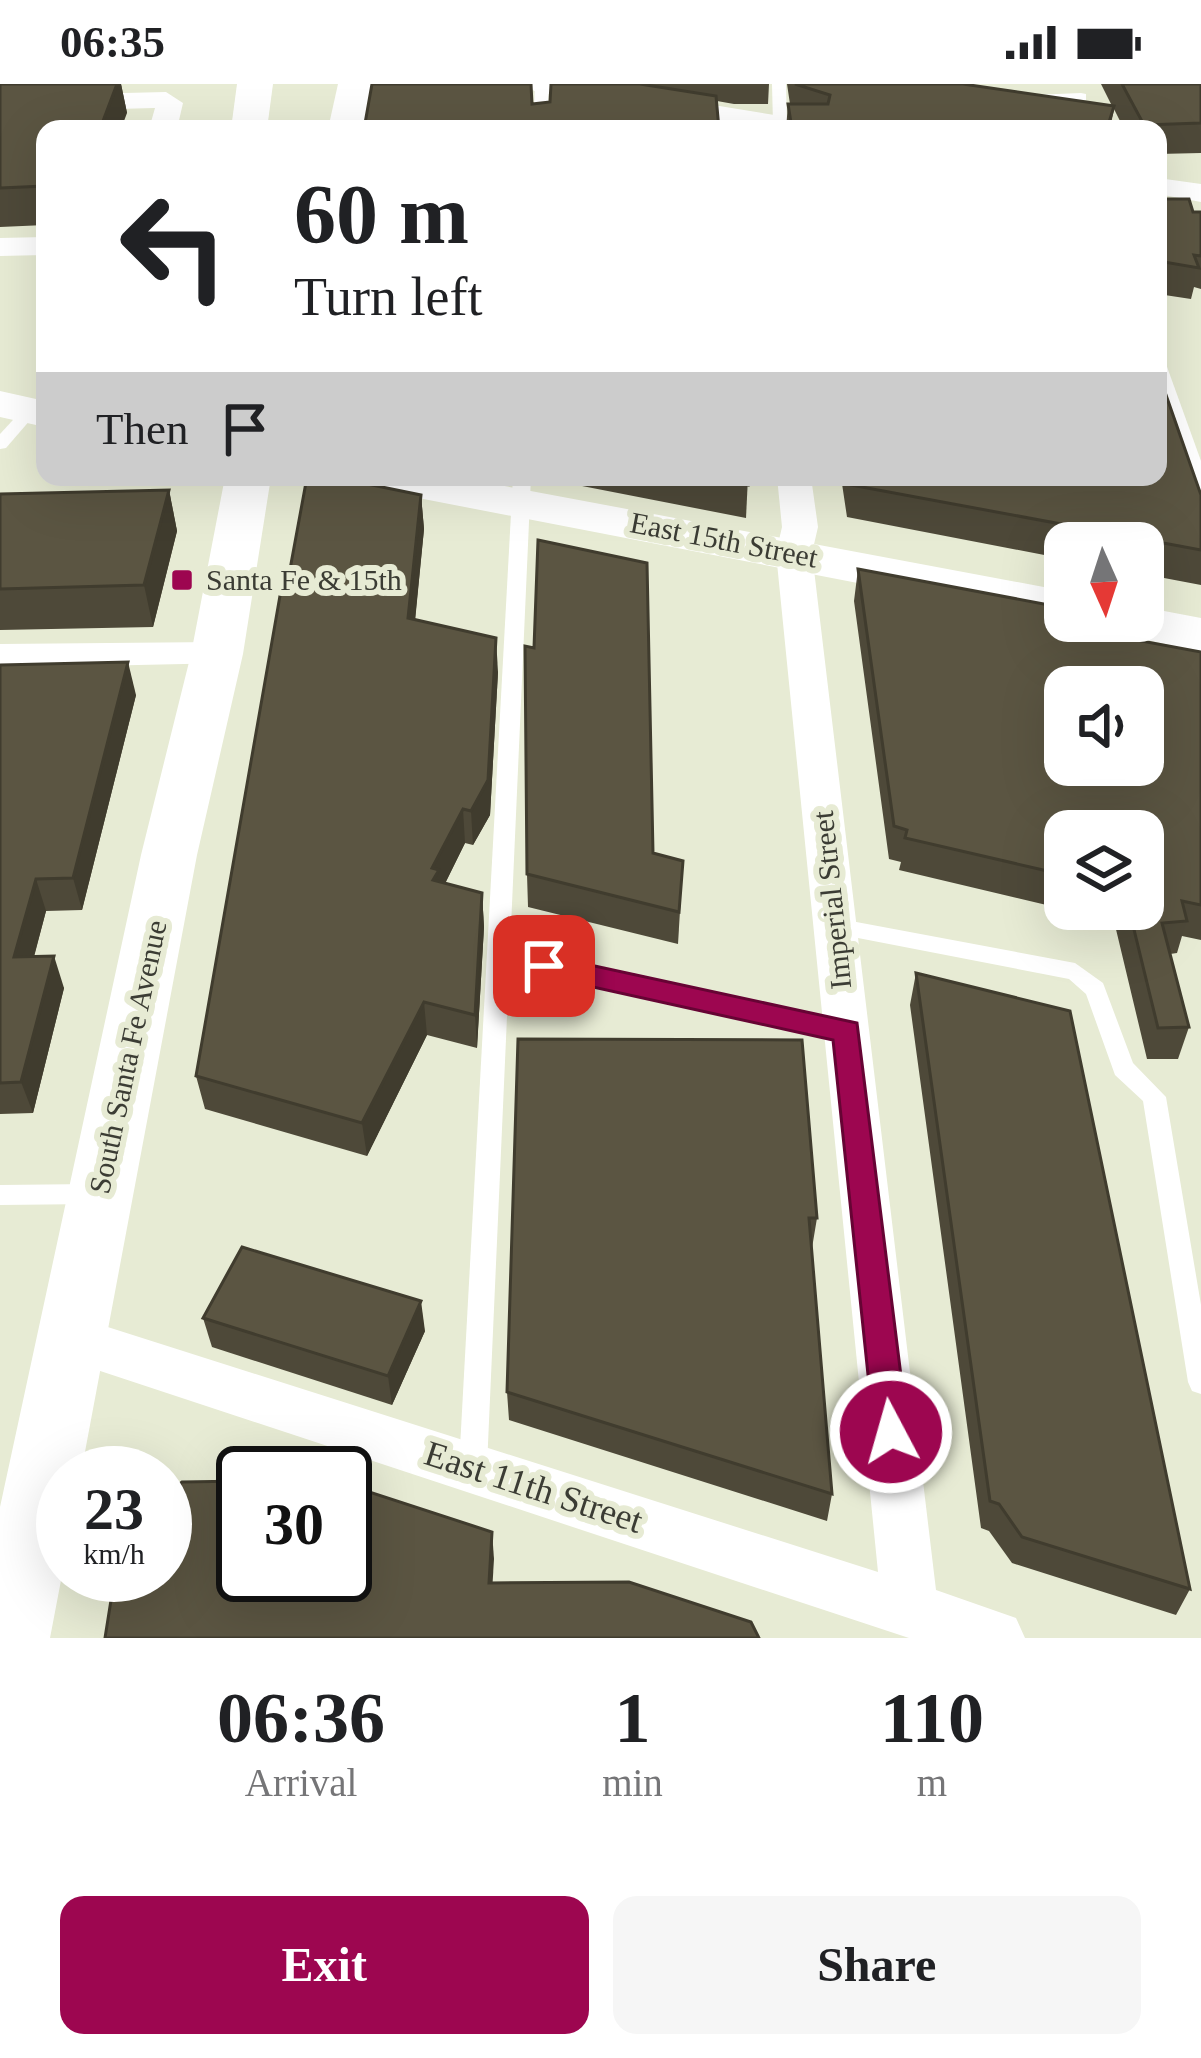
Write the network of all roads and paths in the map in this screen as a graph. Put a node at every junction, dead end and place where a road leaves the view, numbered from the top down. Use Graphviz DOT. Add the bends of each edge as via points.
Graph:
graph roads {
  1 [pos="255,84"];
  2 [pos="358,84"];
  3 [pos="539,84"];
  4 [pos="779,84"];
  5 [pos="151,94"];
  6 [pos="1081,98"];
  7 [pos="1013,100"];
  8 [pos="0,104"];
  9 [pos="165,120"];
  10 [pos="250,120"];
  11 [pos="351,120"];
  12 [pos="540,120"];
  13 [pos="741,120"];
  14 [pos="765,120"];
  15 [pos="1167,187"];
  16 [pos="1201,193"];
  17 [pos="36,246"];
  18 [pos="0,247"];
  19 [pos="1167,389"];
  20 [pos="1201,485"];
  21 [pos="246,486"];
  22 [pos="478,486"];
  23 [pos="795,486"];
  24 [pos="521,490"];
  25 [pos="794,553"];
  26 [pos="1044,603"];
  27 [pos="1164,627"];
  28 [pos="1201,634"];
  29 [pos="217,654"];
  30 [pos="0,656"];
  31 [pos="835,926"];
  32 [pos="544,966"];
  33 [pos="847,1032"];
  34 [pos="100,1194"];
  35 [pos="0,1195"];
  36 [pos="70,1338"];
  37 [pos="1201,1382"];
  38 [pos="473,1466"];
  39 [pos="911,1624"];
  40 [pos="11,1638"];
  41 [pos="996,1638"];
  1 -- 10 [label="main road"];
  2 -- 11 [label="main road"];
  3 -- 12 [label="lane"];
  3 -- 13 [label="street"];
  4 -- 14 [label="lane"];
  5 -- 8 [label="street"];
  5 -- 9 [label="street" via="170,103"];
  6 -- 7 [label="lane"];
  15 -- 16 [label="street"];
  17 -- 18 [label="street"];
  19 -- 20 [label="lane"];
  21 -- 29 [label="main road, South Santa Fe Avenue"];
  22 -- 24 [label="main road, East 15th Street"];
  23 -- 25 [label="street, Imperial Street"];
  24 -- 25 [label="main road, East 15th Street"];
  24 -- 38 [label="lane"];
  25 -- 26 [label="main road, East 15th Street"];
  25 -- 31 [label="street, Imperial Street"];
  27 -- 28 [label="main road"];
  29 -- 30 [label="street"];
  29 -- 34 [label="main road, South Santa Fe Avenue"];
  31 -- 33 [label="street, Imperial Street"];
  31 -- 37 [label="lane" via="1059,966 1095,989 1123,1068 1154,1097"];
  32 -- 33 [label="lane"];
  33 -- 39 [label="street, Imperial Street"];
  34 -- 35 [label="lane"];
  34 -- 36 [label="main road, South Santa Fe Avenue"];
  36 -- 38 [label="street, East 11th Street"];
  36 -- 40 [label="main road, South Santa Fe Avenue"];
  38 -- 39 [label="street, East 11th Street"];
  39 -- 41 [label="street, East 11th Street"];
}
